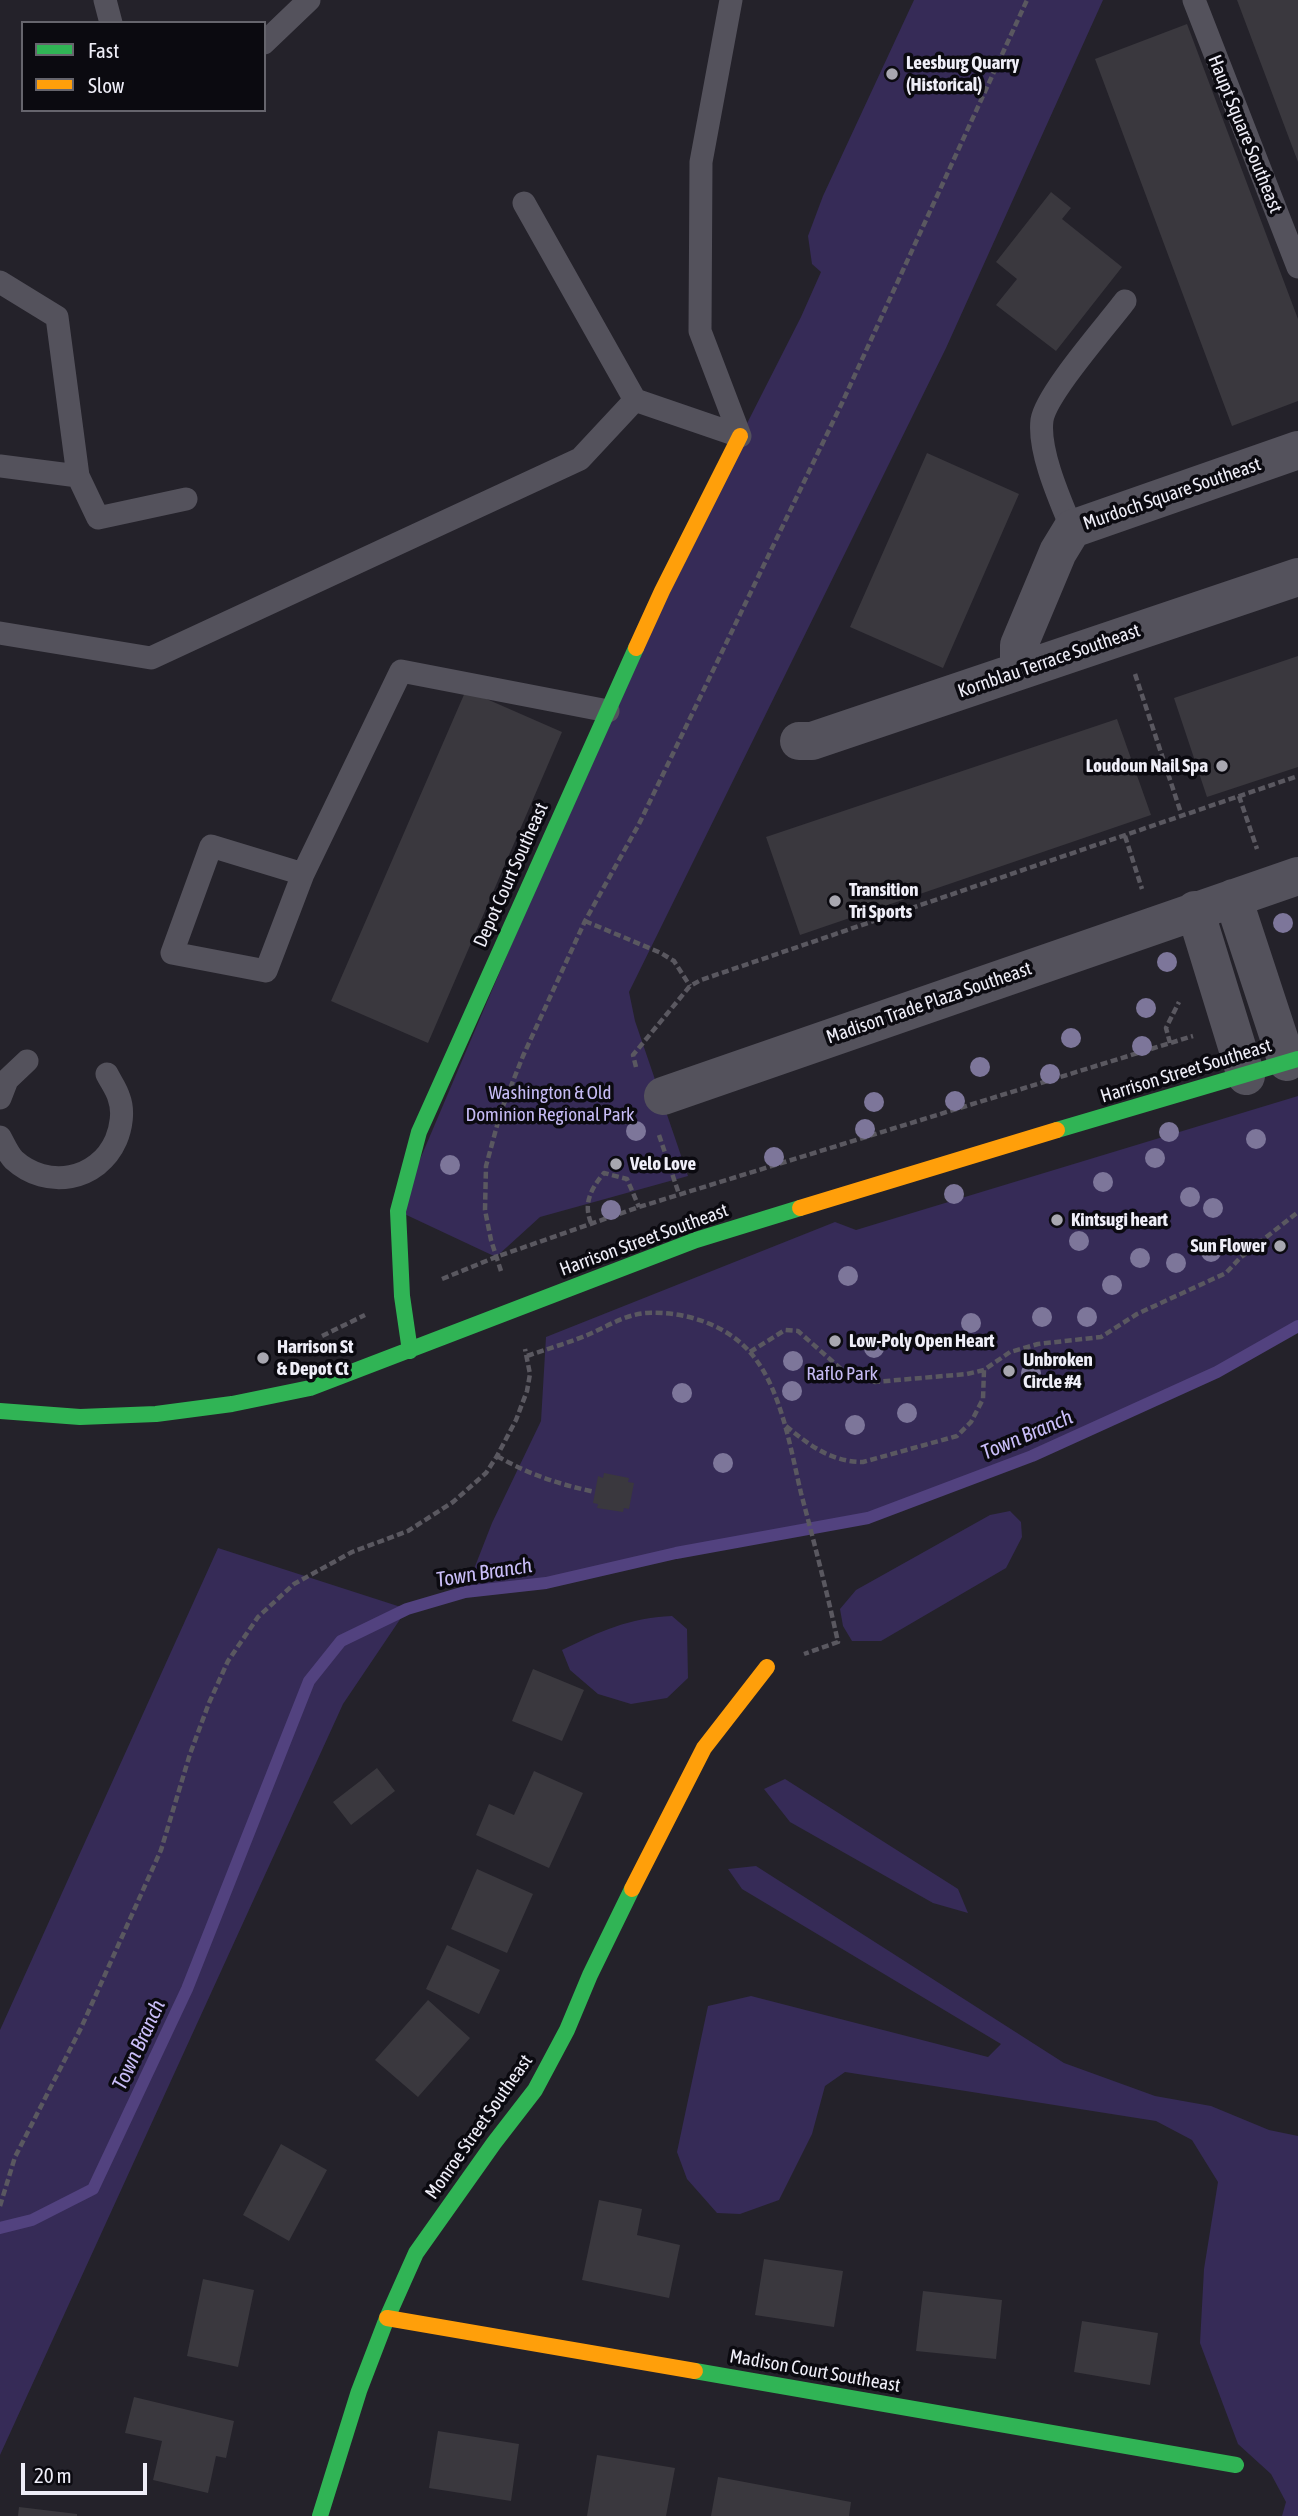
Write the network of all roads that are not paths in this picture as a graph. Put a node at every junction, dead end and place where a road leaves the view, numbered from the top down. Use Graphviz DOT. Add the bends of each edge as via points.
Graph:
graph roads {
  1 [pos="105,0"];
  2 [pos="309,0"];
  3 [pos="731,0"];
  4 [pos="1194,0"];
  5 [pos="110,21"];
  6 [pos="266,41"];
  7 [pos="524,203"];
  8 [pos="1298,267"];
  9 [pos="0,282"];
  10 [pos="1125,301"];
  11 [pos="635,400"];
  12 [pos="740,436"];
  13 [pos="1298,450"];
  14 [pos="0,466"];
  15 [pos="78,476"];
  16 [pos="186,499"];
  17 [pos="1072,529"];
  18 [pos="1298,577"];
  19 [pos="0,634"];
  20 [pos="1019,671"];
  21 [pos="608,711"];
  22 [pos="799,741"];
  23 [pos="303,874"];
  24 [pos="1298,876"];
  25 [pos="1233,898"];
  26 [pos="1195,910"];
  27 [pos="27,1061"];
  28 [pos="1293,1061"];
  29 [pos="107,1074"];
  30 [pos="1246,1076"];
  31 [pos="0,1098"];
  32 [pos="653,1101"];
  33 [pos="0,1137"];
  34 [pos="410,1350"];
  35 [pos="0,1411"];
  36 [pos="767,1667"];
  37 [pos="387,2318"];
  38 [pos="1236,2465"];
  39 [pos="320,2516"];
  1 -- 5 [label="lane"];
  2 -- 6 [label="lane"];
  3 -- 12 [label="lane" via="701,162 701,331"];
  4 -- 8 [label="lane, Haupt Square Southeast"];
  7 -- 11 [label="lane"];
  9 -- 15 [label="lane" via="57,317"];
  10 -- 17 [label="lane" via="1052,396 1042,419 1044,448"];
  11 -- 12 [label="lane"];
  11 -- 19 [label="lane" via="580,459 150,659"];
  12 -- 21 [label="street, Depot Court Southeast"];
  13 -- 17 [label="street, Murdoch Square Southeast"];
  14 -- 15 [label="lane"];
  15 -- 16 [label="lane" via="98,518"];
  17 -- 20 [label="street, Murdoch Square Southeast" via="1019,645"];
  18 -- 20 [label="street, Kornblau Terrace Southeast"];
  20 -- 22 [label="street, Kornblau Terrace Southeast" via="811,741"];
  21 -- 23 [label="lane" via="401,671"];
  21 -- 34 [label="street, Depot Court Southeast" via="419,1132 398,1210"];
  23 -- 23 [label="lane" via="211,846 172,953 266,971"];
  24 -- 25 [label="street, Madison Trade Plaza Southeast"];
  25 -- 26 [label="street, Madison Trade Plaza Southeast"];
  25 -- 28 [label="street"];
  26 -- 30 [label="street"];
  26 -- 32 [label="street, Madison Trade Plaza Southeast"];
  27 -- 31 [label="lane" via="7,1080"];
  28 -- 30 [label="street, Harrison Street Southeast"];
  29 -- 33 [label="lane" via="120,1099 121,1128 110,1153 90,1172 62,1180 34,1174 12,1159"];
  30 -- 34 [label="street, Harrison Street Southeast" via="696,1240"];
  34 -- 35 [label="street, Harrison Street Southeast" via="310,1388 199,1411 135,1417"];
  36 -- 37 [label="street, Monroe Street Southeast" via="704,1748 535,2090 416,2253"];
  37 -- 38 [label="street, Madison Court Southeast"];
  37 -- 39 [label="street, Monroe Street Southeast"];
}
